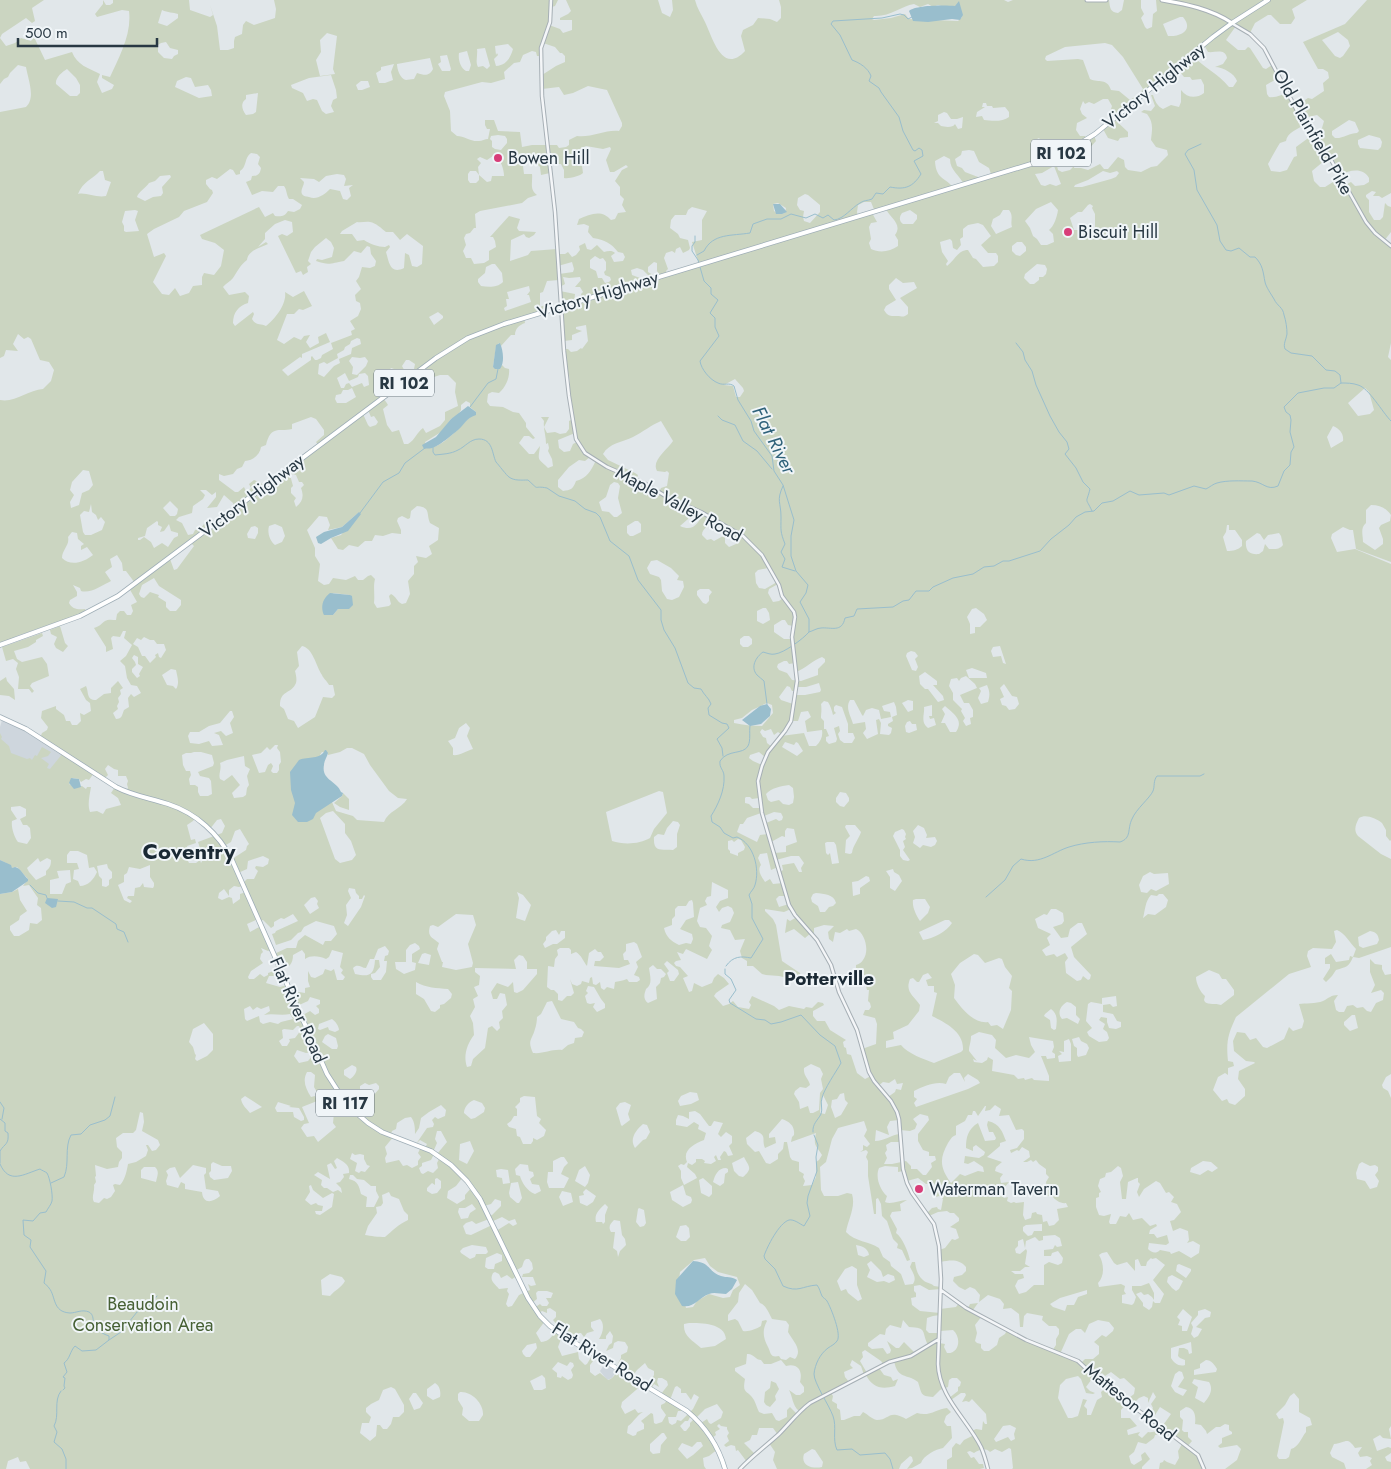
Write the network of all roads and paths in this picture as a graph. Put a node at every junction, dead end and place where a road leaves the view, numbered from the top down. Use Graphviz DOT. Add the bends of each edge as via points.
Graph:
graph roads {
  1 [pos="551,0"];
  2 [pos="1088,0"];
  3 [pos="1106,0"];
  4 [pos="1162,0"];
  5 [pos="1268,0"];
  6 [pos="1232,23"];
  7 [pos="1391,246"];
  8 [pos="561,306"];
  9 [pos="0,645"];
  10 [pos="0,717"];
  11 [pos="941,1290"];
  12 [pos="939,1339"];
  13 [pos="725,1469"];
  14 [pos="740,1469"];
  15 [pos="988,1469"];
  16 [pos="1204,1469"];
  1 -- 8 [label="street, Maple Valley Road" via="550,20 542,46 541,75"];
  2 -- 3 [label="main road"];
  4 -- 6 [label="main road" via="1210,11"];
  5 -- 6 [label="main road, Victory Highway"];
  6 -- 7 [label="street, Old Plainfield Pike" via="1264,48 1302,120 1330,158 1366,222"];
  6 -- 8 [label="main road, Victory Highway / RI 102" via="1095,134 1054,157"];
  8 -- 9 [label="main road, Victory Highway / RI 102" via="493,328 454,346 118,596 80,616"];
  8 -- 11 [label="street, Maple Valley Road" via="569,396 580,446 609,468 702,512 743,536 762,555 782,596 794,612 792,637 796,692 791,721 770,748 761,767 758,781 761,809 789,905 828,958 857,1030 869,1072 895,1108 907,1183 936,1231"];
  10 -- 13 [label="main road, Flat River Road / RI 117" via="28,730 118,788 178,808 215,834 233,864 327,1074 344,1101 375,1128 428,1150 457,1170 480,1199 540,1316 560,1334 665,1397 701,1423 714,1440"];
  11 -- 12 [label="street, Maple Valley Road"];
  11 -- 16 [label="street, Matteson Road" via="966,1308 1026,1340 1078,1361 1198,1455"];
  12 -- 14 [label="street" via="911,1356 889,1362 810,1404"];
  12 -- 15 [label="street, Maple Valley Road" via="938,1367 942,1383 979,1444"];
}
